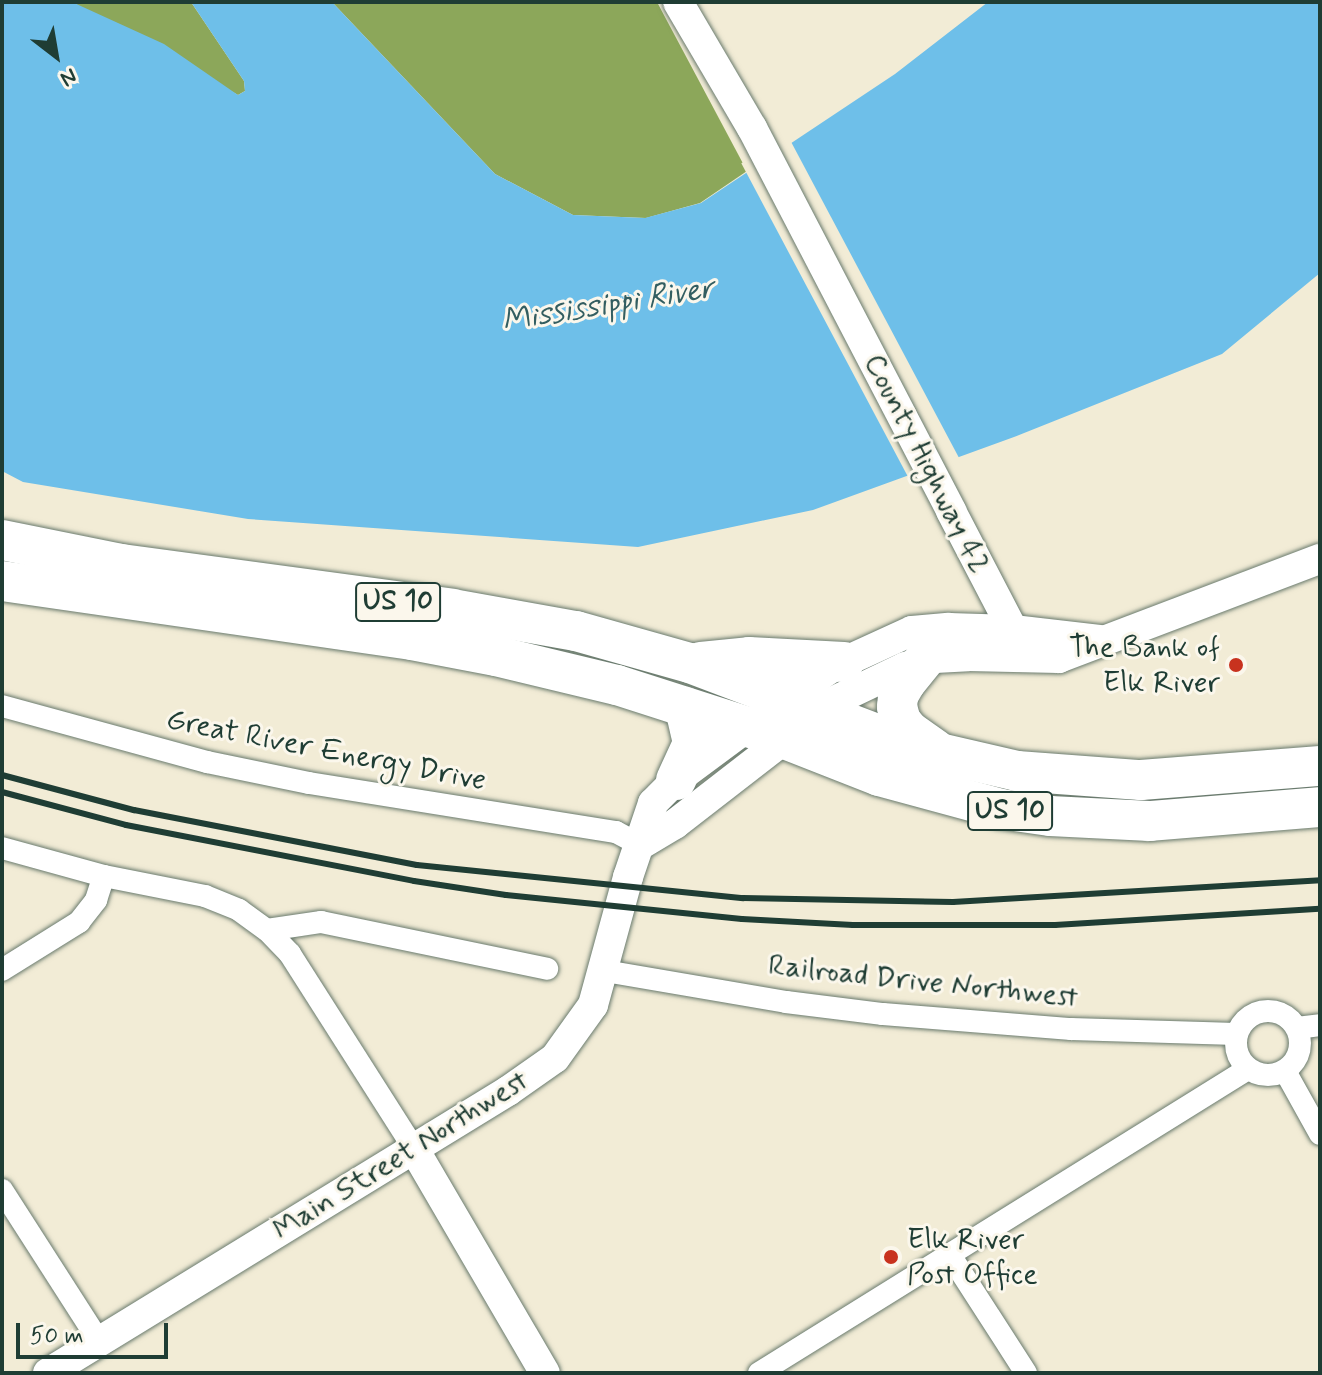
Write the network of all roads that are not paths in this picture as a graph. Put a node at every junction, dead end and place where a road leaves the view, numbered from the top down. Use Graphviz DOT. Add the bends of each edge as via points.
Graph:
graph roads {
  1 [pos="678,2"];
  2 [pos="2,540"];
  3 [pos="1320,559"];
  4 [pos="986,578"];
  5 [pos="2,581"];
  6 [pos="949,628"];
  7 [pos="1013,644"];
  8 [pos="924,660"];
  9 [pos="844,662"];
  10 [pos="690,663"];
  11 [pos="2,706"];
  12 [pos="801,706"];
  13 [pos="685,707"];
  14 [pos="765,733"];
  15 [pos="949,758"];
  16 [pos="1320,766"];
  17 [pos="676,780"];
  18 [pos="1320,807"];
  19 [pos="640,845"];
  20 [pos="2,848"];
  21 [pos="104,876"];
  22 [pos="267,930"];
  23 [pos="547,969"];
  24 [pos="2,970"];
  25 [pos="605,971"];
  26 [pos="1309,1026"];
  27 [pos="1236,1034"];
  28 [pos="1248,1069"];
  29 [pos="1285,1071"];
  30 [pos="1320,1134"];
  31 [pos="414,1149"];
  32 [pos="2,1190"];
  33 [pos="950,1255"];
  34 [pos="99,1341"];
  35 [pos="48,1373"];
  36 [pos="545,1373"];
  37 [pos="759,1373"];
  38 [pos="1026,1373"];
  1 -- 4 [label="main road, County Highway 42" via="752,128"];
  2 -- 10 [label="highway, US 10" via="121,564 521,620"];
  3 -- 7 [label="main road, Main Street Northwest" via="1059,658"];
  4 -- 6 [label="main road" via="971,612"];
  4 -- 7 [label="main road, County Highway 42"];
  5 -- 13 [label="highway, US 10" via="412,640 546,668"];
  6 -- 7 [label="main road, Main Street Northwest"];
  6 -- 9 [label="main road, Main Street Northwest" via="912,631"];
  7 -- 8 [label="main road, Main Street Northwest"];
  8 -- 12 [label="main road, Main Street Northwest" via="851,693"];
  8 -- 15 [label="highway" via="898,696 901,721"];
  9 -- 10 [label="highway" via="749,657"];
  9 -- 12 [label="main road, Main Street Northwest"];
  10 -- 12 [label="highway, US 10"];
  11 -- 19 [label="street, Great River Energy Drive" via="207,762 616,832"];
  12 -- 14 [label="main road, Main Street Northwest"];
  12 -- 15 [label="highway, US 10"];
  13 -- 14 [label="highway, US 10"];
  13 -- 17 [label="highway" via="693,743"];
  14 -- 17 [label="main road, Main Street Northwest"];
  14 -- 18 [label="highway, US 10" via="936,794 1050,816 1150,821"];
  14 -- 19 [label="main road, Main Street Northwest" via="675,824"];
  15 -- 16 [label="highway, US 10" via="1017,771 1141,780"];
  17 -- 19 [label="main road, Main Street Northwest" via="653,803"];
  19 -- 25 [label="main road, Main Street Northwest"];
  20 -- 21 [label="street"];
  21 -- 22 [label="street" via="205,896 239,910"];
  21 -- 24 [label="street" via="96,900 79,922"];
  22 -- 23 [label="street" via="321,922"];
  22 -- 31 [label="street" via="290,954"];
  25 -- 27 [label="street, Railroad Drive Northwest" via="873,1013 1071,1029"];
  25 -- 31 [label="main road, Main Street Northwest" via="588,1015 555,1058"];
  26 -- 27 [label="street" via="1273,1010 1257,1011"];
  26 -- 29 [label="street" via="1300,1052"];
  27 -- 28 [label="street" via="1235,1046"];
  28 -- 29 [label="street" via="1273,1075"];
  28 -- 33 [label="street"];
  29 -- 30 [label="street"];
  31 -- 34 [label="main road, Main Street Northwest"];
  31 -- 36 [label="main road"];
  32 -- 34 [label="street"];
  33 -- 37 [label="street"];
  33 -- 38 [label="street"];
  34 -- 35 [label="main road, Main Street Northwest"];
}
